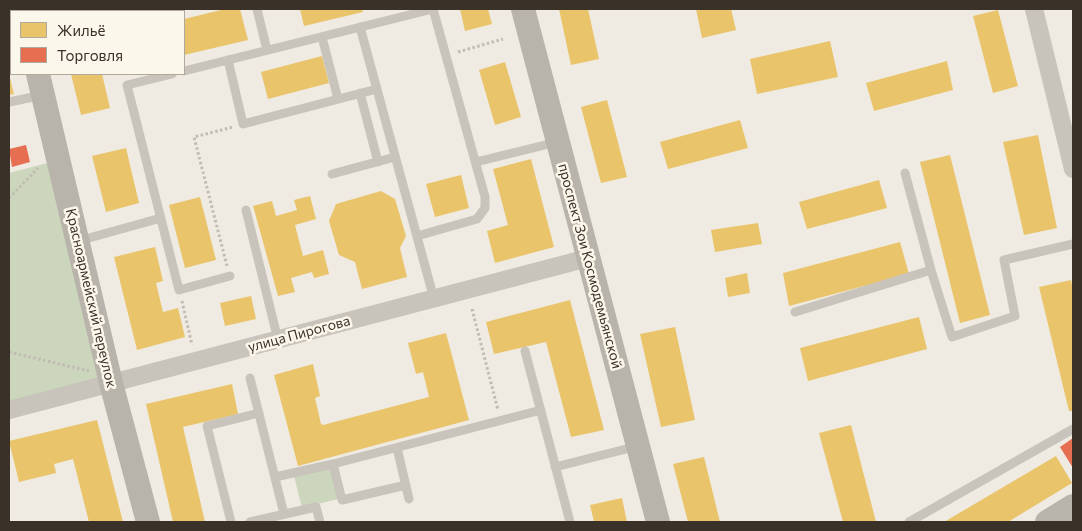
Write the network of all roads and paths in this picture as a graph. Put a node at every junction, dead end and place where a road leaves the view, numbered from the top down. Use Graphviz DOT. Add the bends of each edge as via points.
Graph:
graph roads {
  1 [pos="110,9"];
  2 [pos="257,9"];
  3 [pos="523,9"];
  4 [pos="1034,9"];
  5 [pos="99,10"];
  6 [pos="360,27"];
  7 [pos="322,37"];
  8 [pos="503,39"];
  9 [pos="267,50"];
  10 [pos="446,55"];
  11 [pos="228,60"];
  12 [pos="185,71"];
  13 [pos="168,75"];
  14 [pos="40,84"];
  15 [pos="377,89"];
  16 [pos="360,93"];
  17 [pos="338,99"];
  18 [pos="9,102"];
  19 [pos="243,124"];
  20 [pos="557,142"];
  21 [pos="395,157"];
  22 [pos="378,162"];
  23 [pos="476,162"];
  24 [pos="38,168"];
  25 [pos="1073,169"];
  26 [pos="905,173"];
  27 [pos="332,174"];
  28 [pos="9,198"];
  29 [pos="246,210"];
  30 [pos="161,218"];
  31 [pos="417,236"];
  32 [pos="78,241"];
  33 [pos="1073,244"];
  34 [pos="588,258"];
  35 [pos="931,270"];
  36 [pos="230,276"];
  37 [pos="179,290"];
  38 [pos="434,299"];
  39 [pos="472,309"];
  40 [pos="795,312"];
  41 [pos="278,340"];
  42 [pos="192,344"];
  43 [pos="525,351"];
  44 [pos="9,352"];
  45 [pos="90,371"];
  46 [pos="250,378"];
  47 [pos="111,383"];
  48 [pos="9,410"];
  49 [pos="541,410"];
  50 [pos="259,413"];
  51 [pos="500,421"];
  52 [pos="1073,429"];
  53 [pos="638,446"];
  54 [pos="397,448"];
  55 [pos="333,464"];
  56 [pos="555,467"];
  57 [pos="275,477"];
  58 [pos="406,485"];
  59 [pos="410,499"];
  60 [pos="1073,506"];
  61 [pos="284,514"];
  62 [pos="148,522"];
  63 [pos="230,522"];
  64 [pos="250,522"];
  65 [pos="320,522"];
  66 [pos="570,522"];
  67 [pos="658,522"];
  68 [pos="909,522"];
  69 [pos="1047,522"];
  1 -- 5 [label="street"];
  2 -- 9 [label="lane"];
  3 -- 20 [label="street, проспект Зои Космодемьянской"];
  4 -- 25 [label="street"];
  6 -- 7 [label="lane"];
  6 -- 10 [label="lane" via="433,9"];
  6 -- 15 [label="lane"];
  7 -- 9 [label="lane"];
  7 -- 17 [label="lane"];
  8 -- 10 [label="path"];
  9 -- 11 [label="lane"];
  10 -- 23 [label="lane"];
  11 -- 12 [label="lane"];
  11 -- 19 [label="lane"];
  13 -- 30 [label="lane" via="127,85"];
  14 -- 18 [label="lane"];
  14 -- 32 [label="street, Красноармейский переулок"];
  15 -- 16 [label="lane"];
  15 -- 21 [label="lane"];
  16 -- 17 [label="lane"];
  16 -- 22 [label="lane"];
  17 -- 19 [label="lane"];
  19 -- 36 [label="path" via="194,137"];
  20 -- 23 [label="lane"];
  20 -- 34 [label="street, проспект Зои Космодемьянской"];
  21 -- 22 [label="lane"];
  21 -- 31 [label="lane"];
  22 -- 27 [label="lane"];
  23 -- 31 [label="lane" via="485,208 476,219"];
  24 -- 28 [label="path"];
  26 -- 35 [label="lane"];
  29 -- 41 [label="lane"];
  30 -- 32 [label="lane"];
  30 -- 37 [label="lane"];
  31 -- 38 [label="lane"];
  32 -- 47 [label="street, Красноармейский переулок"];
  33 -- 35 [label="lane" via="1004,260 1015,316 952,337"];
  34 -- 38 [label="street, улица Пирогова"];
  34 -- 53 [label="street, проспект Зои Космодемьянской"];
  35 -- 40 [label="lane"];
  36 -- 37 [label="lane"];
  37 -- 42 [label="path"];
  38 -- 41 [label="street, улица Пирогова"];
  39 -- 51 [label="path"];
  41 -- 47 [label="street, улица Пирогова"];
  43 -- 49 [label="lane"];
  44 -- 45 [label="path"];
  46 -- 50 [label="lane"];
  47 -- 48 [label="street, улица Пирогова"];
  47 -- 62 [label="street, Красноармейский переулок"];
  49 -- 51 [label="lane"];
  49 -- 56 [label="lane"];
  50 -- 57 [label="lane"];
  50 -- 63 [label="lane" via="207,426"];
  51 -- 54 [label="lane"];
  52 -- 68 [label="lane"];
  53 -- 56 [label="lane"];
  53 -- 67 [label="street, проспект Зои Космодемьянской"];
  54 -- 55 [label="lane"];
  54 -- 58 [label="lane"];
  55 -- 57 [label="lane"];
  55 -- 58 [label="lane" via="342,500"];
  56 -- 66 [label="lane"];
  57 -- 61 [label="lane"];
  58 -- 59 [label="lane"];
  60 -- 69 [label="street"];
  61 -- 64 [label="lane"];
  61 -- 65 [label="lane" via="316,507"];
}
